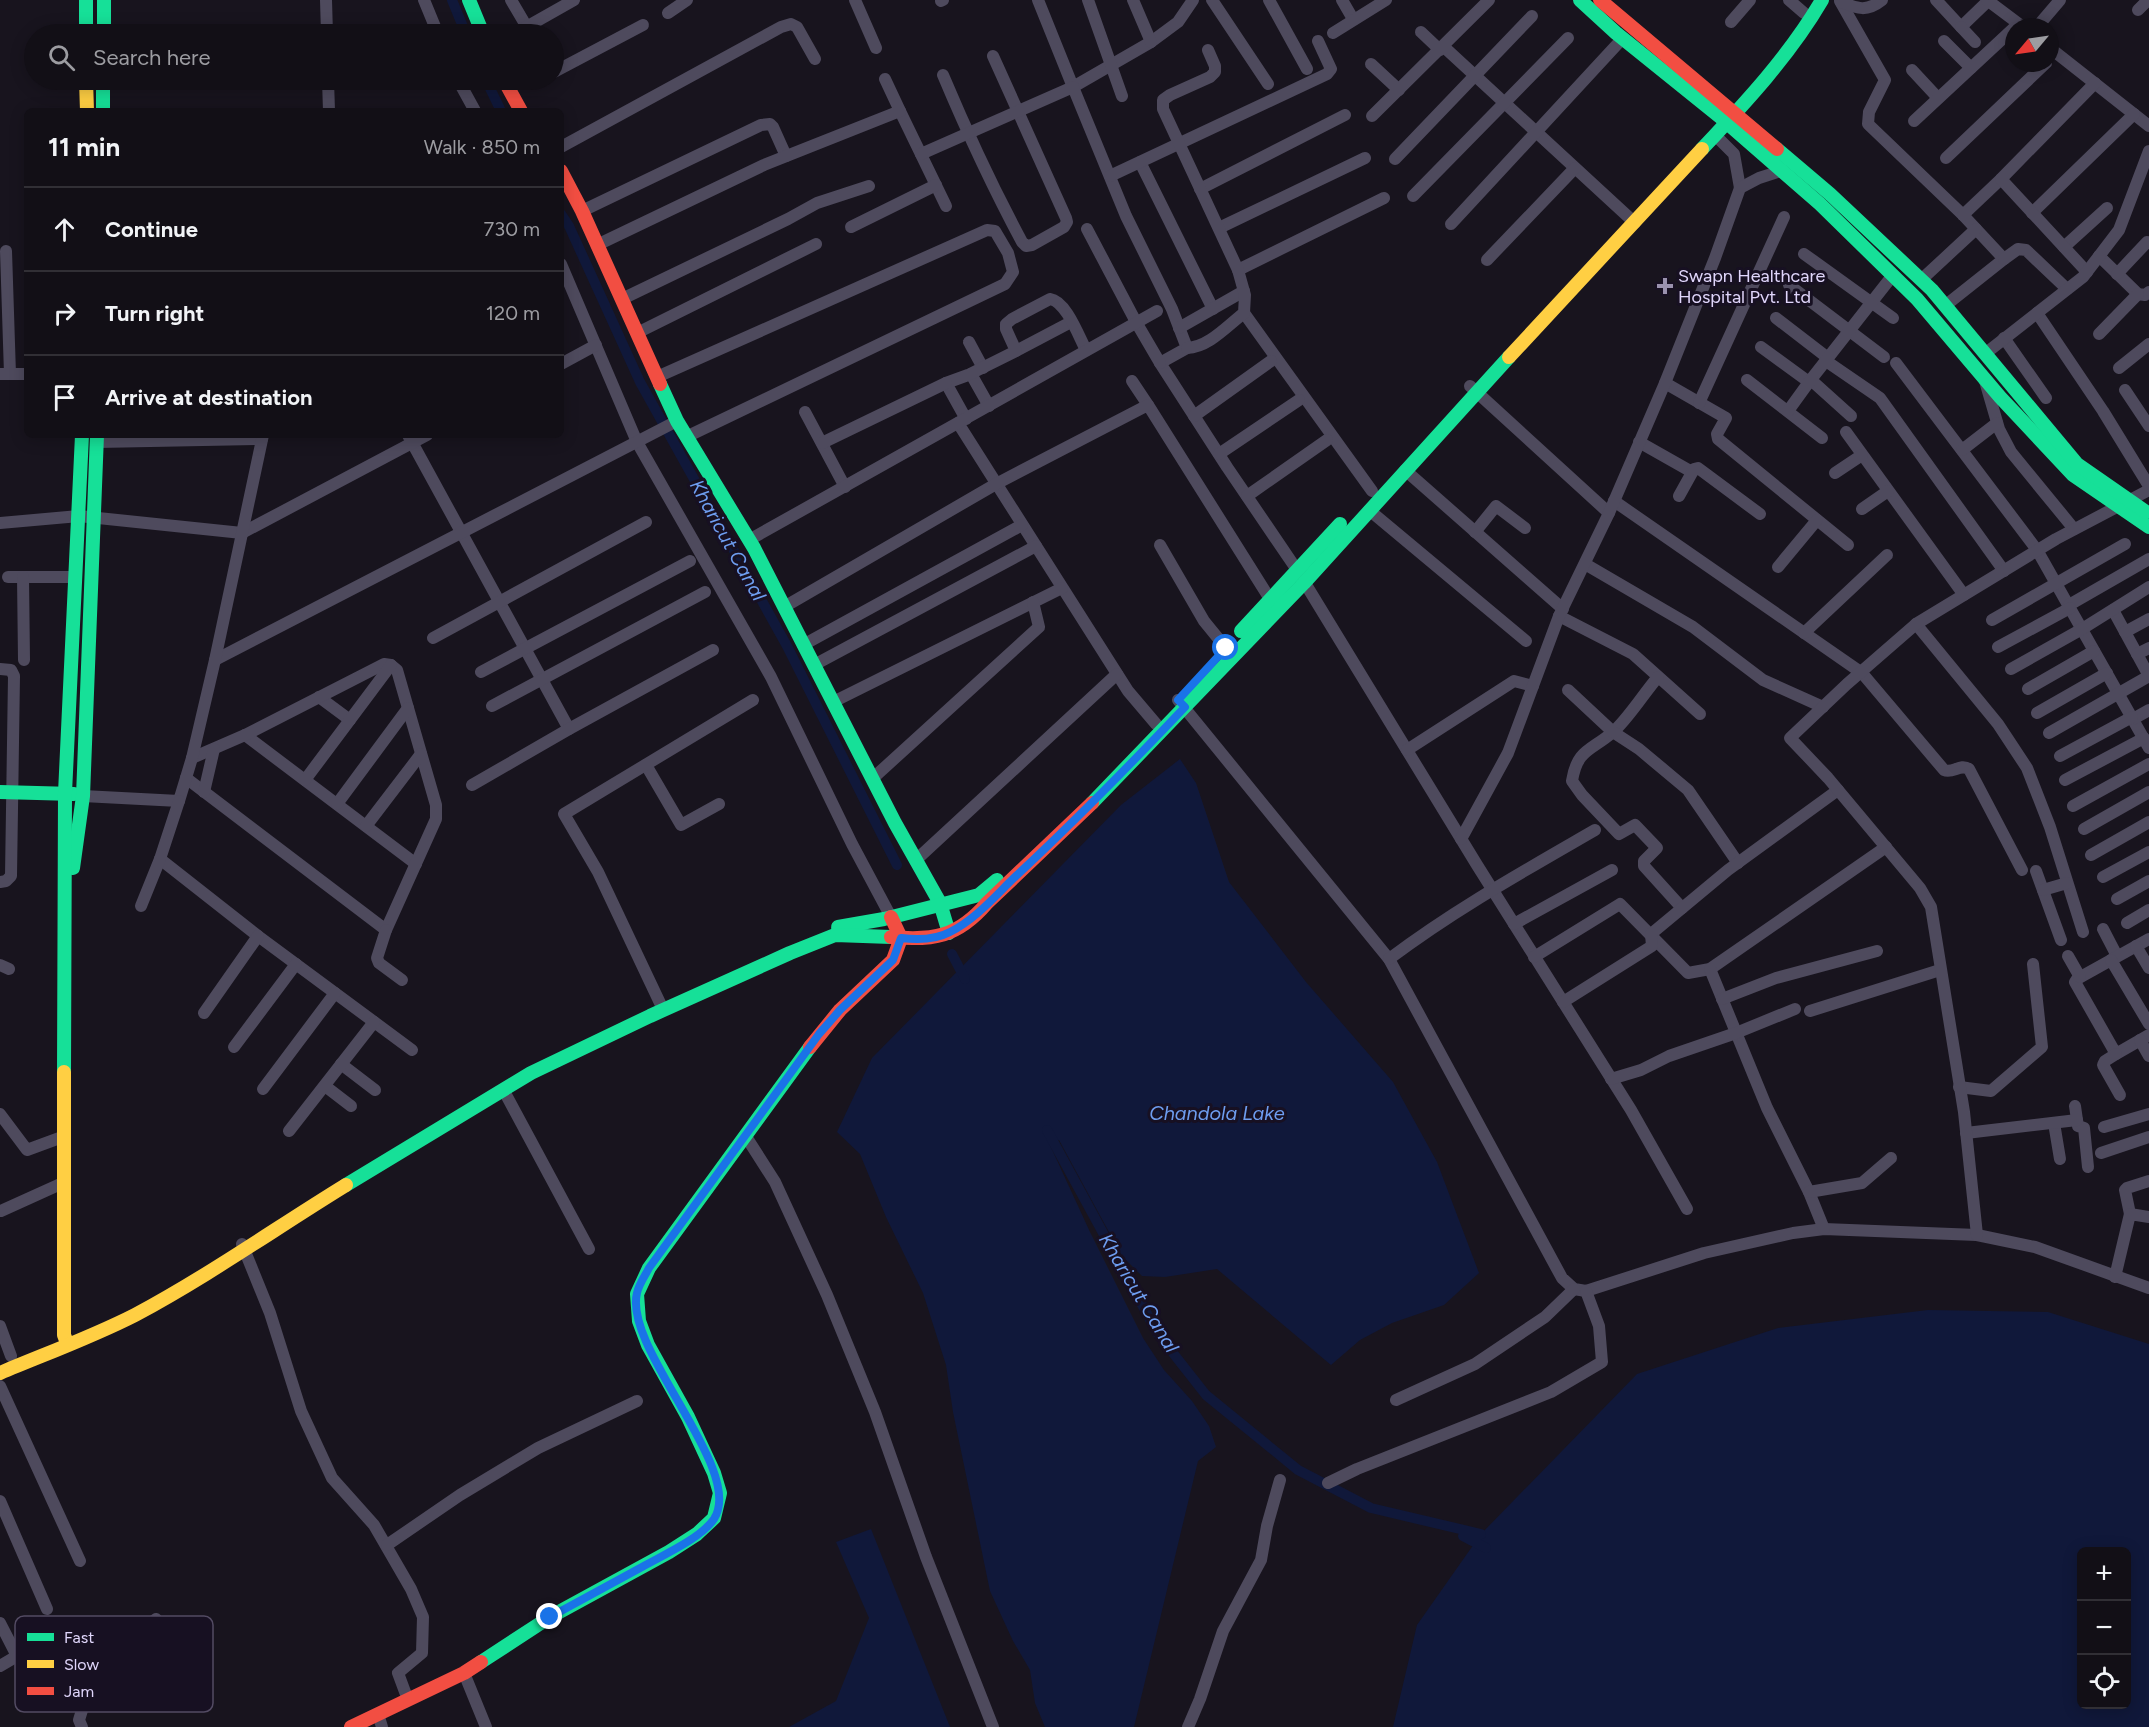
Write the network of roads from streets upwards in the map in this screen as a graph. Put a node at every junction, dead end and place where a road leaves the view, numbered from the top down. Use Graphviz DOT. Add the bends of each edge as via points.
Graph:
graph roads {
  1 [pos="86,0"];
  2 [pos="104,0"];
  3 [pos="326,0"];
  4 [pos="424,0"];
  5 [pos="469,0"];
  6 [pos="511,0"];
  7 [pos="574,0"];
  8 [pos="687,0"];
  9 [pos="855,0"];
  10 [pos="1038,0"];
  11 [pos="1088,0"];
  12 [pos="1133,0"];
  13 [pos="1212,0"];
  14 [pos="1269,0"];
  15 [pos="1342,0"];
  16 [pos="1386,0"];
  17 [pos="1489,0"];
  18 [pos="1580,0"];
  19 [pos="1750,0"];
  20 [pos="1789,0"];
  21 [pos="1812,0"];
  22 [pos="1822,0"];
  23 [pos="1882,0"];
  24 [pos="1936,0"];
  25 [pos="2060,0"];
  26 [pos="2148,0"];
  27 [pos="1839,1"];
  28 [pos="1991,1"];
  29 [pos="1190,2"];
  30 [pos="1605,2"];
  31 [pos="2138,10"];
  32 [pos="1804,13"];
  33 [pos="668,14"];
  34 [pos="1532,16"];
  35 [pos="2009,18"];
  36 [pos="2045,18"];
  37 [pos="1353,20"];
  38 [pos="1731,22"];
  39 [pos="86,24"];
  40 [pos="104,24"];
  41 [pos="327,24"];
  42 [pos="434,24"];
  43 [pos="479,24"];
  44 [pos="525,24"];
  45 [pos="539,24"];
  46 [pos="643,25"];
  47 [pos="1961,27"];
  48 [pos="1421,32"];
  49 [pos="1333,33"];
  50 [pos="1568,38"];
  51 [pos="1623,38"];
  52 [pos="2005,38"];
  53 [pos="1318,40"];
  54 [pos="1944,41"];
  55 [pos="1151,42"];
  56 [pos="1975,42"];
  57 [pos="876,48"];
  58 [pos="1442,49"];
  59 [pos="1208,50"];
  60 [pos="993,56"];
  61 [pos="2059,58"];
  62 [pos="815,59"];
  63 [pos="1111,64"];
  64 [pos="1371,64"];
  65 [pos="564,67"];
  66 [pos="1971,68"];
  67 [pos="1307,69"];
  68 [pos="1912,70"];
  69 [pos="2037,72"];
  70 [pos="944,75"];
  71 [pos="1475,76"];
  72 [pos="885,79"];
  73 [pos="2095,83"];
  74 [pos="1268,84"];
  75 [pos="1073,87"];
  76 [pos="86,90"];
  77 [pos="104,90"];
  78 [pos="328,90"];
  79 [pos="463,90"];
  80 [pos="509,90"];
  81 [pos="1399,90"];
  82 [pos="1122,96"];
  83 [pos="1938,98"];
  84 [pos="1504,103"];
  85 [pos="87,108"];
  86 [pos="103,108"];
  87 [pos="329,108"];
  88 [pos="473,108"];
  89 [pos="519,108"];
  90 [pos="900,111"];
  91 [pos="1018,112"];
  92 [pos="2134,114"];
  93 [pos="1345,115"];
  94 [pos="1727,115"];
  95 [pos="1372,116"];
  96 [pos="1914,121"];
  97 [pos="2149,126"];
  98 [pos="1536,132"];
  99 [pos="968,133"];
  100 [pos="1715,135"];
  101 [pos="1179,144"];
  102 [pos="564,145"];
  103 [pos="2149,151"];
  104 [pos="921,154"];
  105 [pos="786,156"];
  106 [pos="1365,158"];
  107 [pos="1946,158"];
  108 [pos="1395,159"];
  109 [pos="1140,162"];
  110 [pos="1575,168"];
  111 [pos="1781,171"];
  112 [pos="1110,176"];
  113 [pos="564,177"];
  114 [pos="2001,179"];
  115 [pos="936,185"];
  116 [pos="869,186"];
  117 [pos="1740,188"];
  118 [pos="1200,189"];
  119 [pos="1413,196"];
  120 [pos="1384,198"];
  121 [pos="946,206"];
  122 [pos="2108,208"];
  123 [pos="582,211"];
  124 [pos="2032,213"];
  125 [pos="1963,215"];
  126 [pos="1784,217"];
  127 [pos="1631,220"];
  128 [pos="1451,224"];
  129 [pos="851,227"];
  130 [pos="1219,228"];
  131 [pos="1087,229"];
  132 [pos="1976,229"];
  133 [pos="2147,242"];
  134 [pos="816,244"];
  135 [pos="597,245"];
  136 [pos="2064,247"];
  137 [pos="6,251"];
  138 [pos="1804,254"];
  139 [pos="2099,256"];
  140 [pos="2004,259"];
  141 [pos="1487,260"];
  142 [pos="1238,270"];
  143 [pos="564,271"];
  144 [pos="2087,272"];
  145 [pos="2117,273"];
  146 [pos="1893,275"];
  147 [pos="1921,279"];
  148 [pos="1789,285"];
  149 [pos="2067,289"];
  150 [pos="1244,291"];
  151 [pos="2143,293"];
  152 [pos="622,299"];
  153 [pos="1872,302"];
  154 [pos="1946,305"];
  155 [pos="1214,309"];
  156 [pos="1157,311"];
  157 [pos="1244,313"];
  158 [pos="2037,313"];
  159 [pos="1776,318"];
  160 [pos="1893,318"];
  161 [pos="1071,322"];
  162 [pos="1136,322"];
  163 [pos="1179,328"];
  164 [pos="1850,331"];
  165 [pos="637,333"];
  166 [pos="2099,334"];
  167 [pos="2004,338"];
  168 [pos="969,342"];
  169 [pos="2149,344"];
  170 [pos="596,345"];
  171 [pos="1761,347"];
  172 [pos="1187,348"];
  173 [pos="1086,350"];
  174 [pos="1016,351"];
  175 [pos="1986,353"];
  176 [pos="1884,357"];
  177 [pos="1827,360"];
  178 [pos="1271,361"];
  179 [pos="564,362"];
  180 [pos="1160,363"];
  181 [pos="1896,363"];
  182 [pos="983,368"];
  183 [pos="2119,368"];
  184 [pos="5,374"];
  185 [pos="24,374"];
  186 [pos="970,374"];
  187 [pos="657,377"];
  188 [pos="1985,378"];
  189 [pos="1747,380"];
  190 [pos="1132,381"];
  191 [pos="1810,381"];
  192 [pos="946,383"];
  193 [pos="1665,383"];
  194 [pos="1474,389"];
  195 [pos="2125,390"];
  196 [pos="2046,398"];
  197 [pos="1299,400"];
  198 [pos="1699,403"];
  199 [pos="1148,405"];
  200 [pos="989,406"];
  201 [pos="1788,411"];
  202 [pos="805,412"];
  203 [pos="1194,416"];
  204 [pos="1851,416"];
  205 [pos="677,421"];
  206 [pos="962,421"];
  207 [pos="1997,423"];
  208 [pos="2149,426"];
  209 [pos="1846,432"];
  210 [pos="686,437"];
  211 [pos="82,438"];
  212 [pos="180,438"];
  213 [pos="263,438"];
  214 [pos="1822,438"];
  215 [pos="97,439"];
  216 [pos="410,439"];
  217 [pos="1327,440"];
  218 [pos="637,442"];
  219 [pos="1639,442"];
  220 [pos="822,443"];
  221 [pos="1962,450"];
  222 [pos="1219,454"];
  223 [pos="1862,455"];
  224 [pos="1405,470"];
  225 [pos="1692,472"];
  226 [pos="1835,473"];
  227 [pos="996,484"];
  228 [pos="845,487"];
  229 [pos="2149,488"];
  230 [pos="1888,490"];
  231 [pos="1372,491"];
  232 [pos="1246,496"];
  233 [pos="1679,496"];
  234 [pos="2122,504"];
  235 [pos="1612,507"];
  236 [pos="1862,509"];
  237 [pos="1369,510"];
  238 [pos="1760,514"];
  239 [pos="2149,514"];
  240 [pos="79,516"];
  241 [pos="95,517"];
  242 [pos="1817,520"];
  243 [pos="646,522"];
  244 [pos="0,523"];
  245 [pos="1022,525"];
  246 [pos="2149,527"];
  247 [pos="1525,528"];
  248 [pos="2074,530"];
  249 [pos="1475,532"];
  250 [pos="242,533"];
  251 [pos="461,533"];
  252 [pos="749,540"];
  253 [pos="2125,544"];
  254 [pos="1160,545"];
  255 [pos="1848,545"];
  256 [pos="1036,546"];
  257 [pos="2037,550"];
  258 [pos="1887,555"];
  259 [pos="2149,559"];
  260 [pos="690,561"];
  261 [pos="1585,564"];
  262 [pos="1778,567"];
  263 [pos="1297,570"];
  264 [pos="2004,571"];
  265 [pos="8,577"];
  266 [pos="23,577"];
  267 [pos="76,577"];
  268 [pos="1304,583"];
  269 [pos="2056,583"];
  270 [pos="2149,587"];
  271 [pos="1062,588"];
  272 [pos="705,592"];
  273 [pos="1964,595"];
  274 [pos="1270,600"];
  275 [pos="498,601"];
  276 [pos="1033,602"];
  277 [pos="784,607"];
  278 [pos="2069,607"];
  279 [pos="2113,610"];
  280 [pos="1561,613"];
  281 [pos="2149,619"];
  282 [pos="1992,620"];
  283 [pos="1916,624"];
  284 [pos="2082,629"];
  285 [pos="2125,632"];
  286 [pos="1804,633"];
  287 [pos="433,638"];
  288 [pos="1526,641"];
  289 [pos="803,645"];
  290 [pos="1998,647"];
  291 [pos="1226,648"];
  292 [pos="2149,648"];
  293 [pos="525,649"];
  294 [pos="713,650"];
  295 [pos="2094,651"];
  296 [pos="2137,654"];
  297 [pos="24,660"];
  298 [pos="215,660"];
  299 [pos="391,665"];
  300 [pos="814,665"];
  301 [pos="0,669"];
  302 [pos="2012,669"];
  303 [pos="480,672"];
  304 [pos="1862,673"];
  305 [pos="2107,673"];
  306 [pos="1117,674"];
  307 [pos="2149,676"];
  308 [pos="1658,677"];
  309 [pos="542,679"];
  310 [pos="1533,686"];
  311 [pos="2028,689"];
  312 [pos="1568,690"];
  313 [pos="2118,694"];
  314 [pos="319,697"];
  315 [pos="753,700"];
  316 [pos="833,702"];
  317 [pos="1181,704"];
  318 [pos="492,706"];
  319 [pos="1823,707"];
  320 [pos="408,708"];
  321 [pos="2149,710"];
  322 [pos="2037,713"];
  323 [pos="1700,714"];
  324 [pos="2132,718"];
  325 [pos="350,720"];
  326 [pos="1156,724"];
  327 [pos="569,729"];
  328 [pos="1613,732"];
  329 [pos="2049,733"];
  330 [pos="244,735"];
  331 [pos="2147,743"];
  332 [pos="214,749"];
  333 [pos="1407,750"];
  334 [pos="421,754"];
  335 [pos="2060,756"];
  336 [pos="192,758"];
  337 [pos="2149,764"];
  338 [pos="646,765"];
  339 [pos="186,778"];
  340 [pos="872,778"];
  341 [pos="305,780"];
  342 [pos="2065,780"];
  343 [pos="472,785"];
  344 [pos="1838,790"];
  345 [pos="6,791"];
  346 [pos="204,792"];
  347 [pos="2149,792"];
  348 [pos="64,793"];
  349 [pos="83,796"];
  350 [pos="179,801"];
  351 [pos="337,804"];
  352 [pos="719,804"];
  353 [pos="2073,806"];
  354 [pos="2149,822"];
  355 [pos="366,826"];
  356 [pos="2084,829"];
  357 [pos="1595,830"];
  358 [pos="1461,839"];
  359 [pos="1886,847"];
  360 [pos="2149,852"];
  361 [pos="2091,855"];
  362 [pos="160,859"];
  363 [pos="916,860"];
  364 [pos="1738,863"];
  365 [pos="416,864"];
  366 [pos="1612,870"];
  367 [pos="2022,870"];
  368 [pos="2036,871"];
  369 [pos="2103,877"];
  370 [pos="2149,881"];
  371 [pos="0,882"];
  372 [pos="2067,883"];
  373 [pos="1492,889"];
  374 [pos="2043,890"];
  375 [pos="2117,899"];
  376 [pos="940,903"];
  377 [pos="141,906"];
  378 [pos="1682,908"];
  379 [pos="2149,910"];
  380 [pos="891,918"];
  381 [pos="2127,923"];
  382 [pos="1514,924"];
  383 [pos="2103,929"];
  384 [pos="386,930"];
  385 [pos="2083,932"];
  386 [pos="949,933"];
  387 [pos="1651,934"];
  388 [pos="258,936"];
  389 [pos="901,938"];
  390 [pos="2149,939"];
  391 [pos="2061,940"];
  392 [pos="2136,946"];
  393 [pos="1877,951"];
  394 [pos="2068,956"];
  395 [pos="1534,957"];
  396 [pos="2114,958"];
  397 [pos="1389,959"];
  398 [pos="296,964"];
  399 [pos="2033,964"];
  400 [pos="2149,968"];
  401 [pos="1710,969"];
  402 [pos="1940,970"];
  403 [pos="2080,977"];
  404 [pos="402,980"];
  405 [pos="335,993"];
  406 [pos="1722,999"];
  407 [pos="1563,1002"];
  408 [pos="660,1003"];
  409 [pos="1794,1009"];
  410 [pos="1810,1011"];
  411 [pos="204,1013"];
  412 [pos="374,1022"];
  413 [pos="2149,1024"];
  414 [pos="1736,1033"];
  415 [pos="2144,1037"];
  416 [pos="234,1047"];
  417 [pos="412,1050"];
  418 [pos="2116,1054"];
  419 [pos="2149,1056"];
  420 [pos="341,1064"];
  421 [pos="1611,1079"];
  422 [pos="325,1086"];
  423 [pos="1959,1087"];
  424 [pos="263,1089"];
  425 [pos="375,1090"];
  426 [pos="504,1092"];
  427 [pos="2120,1095"];
  428 [pos="351,1106"];
  429 [pos="2075,1106"];
  430 [pos="0,1114"];
  431 [pos="2149,1115"];
  432 [pos="2077,1120"];
  433 [pos="2054,1123"];
  434 [pos="2104,1127"];
  435 [pos="289,1131"];
  436 [pos="1966,1133"];
  437 [pos="745,1135"];
  438 [pos="65,1136"];
  439 [pos="2149,1137"];
  440 [pos="2101,1153"];
  441 [pos="1891,1158"];
  442 [pos="2060,1159"];
  443 [pos="2088,1167"];
  444 [pos="2149,1181"];
  445 [pos="64,1182"];
  446 [pos="1809,1192"];
  447 [pos="1687,1209"];
  448 [pos="1,1211"];
  449 [pos="2130,1214"];
  450 [pos="2149,1217"];
  451 [pos="1824,1229"];
  452 [pos="1977,1235"];
  453 [pos="243,1246"];
  454 [pos="589,1249"];
  455 [pos="2115,1277"];
  456 [pos="2149,1288"];
  457 [pos="1580,1290"];
  458 [pos="0,1326"];
  459 [pos="71,1337"];
  460 [pos="6,1359"];
  461 [pos="0,1373"];
  462 [pos="0,1386"];
  463 [pos="1396,1400"];
  464 [pos="637,1401"];
  465 [pos="1280,1480"];
  466 [pos="1328,1483"];
  467 [pos="0,1501"];
  468 [pos="387,1545"];
  469 [pos="80,1561"];
  470 [pos="47,1609"];
  471 [pos="0,1623"];
  472 [pos="15,1654"];
  473 [pos="15,1657"];
  474 [pos="0,1666"];
  475 [pos="464,1673"];
  476 [pos="408,1700"];
  477 [pos="81,1712"];
  478 [pos="380,1720"];
  479 [pos="82,1727"];
  480 [pos="351,1727"];
  481 [pos="486,1727"];
  482 [pos="993,1727"];
  483 [pos="1188,1727"];
  1 -- 39 [label="street"];
  2 -- 40 [label="street"];
  3 -- 41 [label="street"];
  4 -- 42 [label="street"];
  5 -- 43 [label="street"];
  6 -- 44 [label="street"];
  7 -- 45 [label="street"];
  8 -- 33 [label="street"];
  9 -- 57 [label="street"];
  10 -- 75 [label="street"];
  11 -- 63 [label="street"];
  12 -- 55 [label="street"];
  13 -- 74 [label="street"];
  14 -- 67 [label="street"];
  15 -- 37 [label="street"];
  16 -- 37 [label="street"];
  17 -- 58 [label="street"];
  18 -- 51 [label="street"];
  19 -- 38 [label="street"];
  20 -- 32 [label="street"];
  21 -- 32 [label="street"];
  22 -- 94 [label="street" via="1753,94"];
  23 -- 27 [label="street" via="1869,9 1857,9"];
  24 -- 47 [label="street"];
  25 -- 36 [label="street"];
  26 -- 31 [label="street"];
  27 -- 125 [label="street" via="1886,80 1869,112 1868,124"];
  28 -- 35 [label="street"];
  28 -- 47 [label="street"];
  29 -- 55 [label="street" via="1178,22"];
  30 -- 94 [label="street"];
  32 -- 94 [label="street"];
  34 -- 71 [label="street"];
  37 -- 49 [label="street"];
  46 -- 65 [label="street"];
  47 -- 56 [label="street"];
  48 -- 58 [label="street"];
  50 -- 84 [label="street"];
  51 -- 94 [label="street"];
  51 -- 98 [label="street"];
  52 -- 66 [label="street"];
  53 -- 101 [label="street" via="1331,69 1327,74"];
  54 -- 66 [label="street"];
  55 -- 63 [label="street"];
  58 -- 71 [label="street"];
  58 -- 81 [label="street"];
  59 -- 101 [label="street" via="1215,72 1163,100 1163,109"];
  60 -- 91 [label="street"];
  61 -- 73 [label="street"];
  62 -- 102 [label="street" via="797,27 781,27"];
  63 -- 75 [label="street"];
  63 -- 82 [label="street"];
  64 -- 81 [label="street"];
  66 -- 83 [label="street"];
  68 -- 83 [label="street"];
  69 -- 107 [label="street"];
  70 -- 99 [label="street"];
  71 -- 84 [label="street"];
  71 -- 108 [label="street"];
  72 -- 90 [label="street"];
  73 -- 92 [label="street"];
  73 -- 114 [label="street"];
  75 -- 91 [label="street"];
  75 -- 112 [label="street"];
  76 -- 85 [label="street"];
  77 -- 86 [label="street"];
  78 -- 87 [label="street"];
  79 -- 88 [label="street"];
  80 -- 89 [label="street"];
  81 -- 95 [label="street"];
  83 -- 96 [label="street"];
  84 -- 98 [label="street"];
  84 -- 119 [label="street"];
  90 -- 104 [label="street"];
  90 -- 105 [label="street"];
  91 -- 99 [label="street"];
  91 -- 99 [label="street" via="1067,222 1032,245 1022,243"];
  92 -- 97 [label="street"];
  92 -- 124 [label="street"];
  93 -- 118 [label="street"];
  94 -- 100 [label="street"];
  94 -- 111 [label="street"];
  94 -- 127 [label="street"];
  94 -- 147 [label="street" via="1830,194"];
  98 -- 110 [label="street"];
  98 -- 128 [label="street"];
  99 -- 104 [label="street"];
  100 -- 117 [label="street" via="1734,153"];
  100 -- 127 [label="street"];
  101 -- 109 [label="street"];
  101 -- 118 [label="street"];
  103 -- 139 [label="street" via="2119,230"];
  104 -- 115 [label="street"];
  105 -- 123 [label="street" via="773,127 761,124"];
  105 -- 135 [label="street"];
  106 -- 130 [label="street"];
  109 -- 112 [label="street"];
  109 -- 155 [label="street"];
  110 -- 127 [label="street"];
  110 -- 141 [label="street"];
  111 -- 117 [label="street"];
  111 -- 146 [label="street"];
  112 -- 163 [label="street"];
  113 -- 123 [label="street"];
  114 -- 124 [label="street"];
  114 -- 125 [label="street"];
  115 -- 121 [label="street"];
  115 -- 129 [label="street"];
  116 -- 152 [label="street" via="817,202"];
  117 -- 193 [label="street"];
  118 -- 130 [label="street"];
  120 -- 142 [label="street"];
  122 -- 136 [label="street"];
  123 -- 135 [label="street"];
  124 -- 136 [label="street"];
  125 -- 132 [label="street"];
  126 -- 198 [label="street"];
  127 -- 194 [label="street"];
  130 -- 142 [label="street"];
  131 -- 162 [label="street"];
  132 -- 140 [label="street"];
  132 -- 147 [label="street"];
  133 -- 145 [label="street"];
  134 -- 165 [label="street"];
  135 -- 152 [label="street"];
  136 -- 144 [label="street"];
  137 -- 184 [label="street"];
  138 -- 153 [label="street"];
  139 -- 144 [label="street"];
  139 -- 145 [label="street"];
  140 -- 149 [label="street" via="2018,249 2026,250"];
  140 -- 154 [label="street"];
  142 -- 150 [label="street"];
  143 -- 170 [label="street"];
  144 -- 149 [label="street"];
  145 -- 151 [label="street"];
  146 -- 153 [label="street"];
  146 -- 188 [label="street"];
  147 -- 154 [label="street"];
  148 -- 164 [label="street"];
  149 -- 158 [label="street"];
  150 -- 155 [label="street"];
  150 -- 157 [label="street"];
  151 -- 166 [label="street"];
  152 -- 165 [label="street"];
  153 -- 160 [label="street"];
  153 -- 164 [label="street"];
  154 -- 175 [label="street"];
  155 -- 163 [label="street"];
  156 -- 162 [label="street"];
  157 -- 172 [label="street" via="1197,348"];
  157 -- 231 [label="street"];
  158 -- 167 [label="street"];
  158 -- 229 [label="street"];
  159 -- 177 [label="street"];
  161 -- 173 [label="street"];
  161 -- 174 [label="street"];
  161 -- 174 [label="street" via="1056,299 1012,319 1006,329"];
  162 -- 173 [label="street"];
  162 -- 180 [label="street"];
  163 -- 172 [label="street"];
  164 -- 176 [label="street"];
  164 -- 177 [label="street"];
  165 -- 187 [label="street"];
  167 -- 175 [label="street"];
  167 -- 196 [label="street"];
  168 -- 182 [label="street"];
  169 -- 183 [label="street"];
  170 -- 179 [label="street"];
  170 -- 218 [label="street"];
  171 -- 191 [label="street"];
  172 -- 180 [label="street"];
  173 -- 200 [label="street"];
  174 -- 182 [label="street"];
  175 -- 234 [label="street" via="2077,464"];
  177 -- 191 [label="street"];
  177 -- 264 [label="street" via="1880,398"];
  178 -- 203 [label="street"];
  180 -- 203 [label="street"];
  181 -- 221 [label="street"];
  182 -- 186 [label="street"];
  184 -- 185 [label="street"];
  186 -- 192 [label="street"];
  186 -- 200 [label="street"];
  187 -- 205 [label="street"];
  187 -- 210 [label="street" via="987,230 995,231 1001,239 1013,272 1005,284"];
  188 -- 207 [label="street"];
  188 -- 234 [label="street" via="2073,475"];
  189 -- 201 [label="street"];
  190 -- 199 [label="street"];
  191 -- 201 [label="street"];
  191 -- 204 [label="street"];
  192 -- 206 [label="street"];
  192 -- 220 [label="street"];
  193 -- 198 [label="street"];
  193 -- 219 [label="street"];
  194 -- 224 [label="street"];
  194 -- 231 [label="street"];
  194 -- 235 [label="street"];
  195 -- 208 [label="street"];
  197 -- 222 [label="street"];
  198 -- 242 [label="street" via="1726,418 1718,439"];
  199 -- 227 [label="street"];
  199 -- 274 [label="street"];
  200 -- 206 [label="street"];
  201 -- 214 [label="street"];
  202 -- 220 [label="street"];
  203 -- 222 [label="street"];
  205 -- 210 [label="street"];
  205 -- 218 [label="street"];
  206 -- 227 [label="street"];
  206 -- 228 [label="street"];
  207 -- 221 [label="street"];
  207 -- 248 [label="street" via="2011,452"];
  209 -- 223 [label="street"];
  210 -- 252 [label="street"];
  211 -- 240 [label="street"];
  212 -- 215 [label="street"];
  213 -- 250 [label="street"];
  215 -- 241 [label="street"];
  216 -- 250 [label="street"];
  216 -- 251 [label="street"];
  217 -- 232 [label="street"];
  218 -- 251 [label="street"];
  218 -- 380 [label="street" via="771,677"];
  219 -- 225 [label="street"];
  219 -- 235 [label="street"];
  220 -- 228 [label="street"];
  221 -- 257 [label="street"];
  222 -- 232 [label="street"];
  223 -- 226 [label="street"];
  223 -- 230 [label="street"];
  224 -- 237 [label="street"];
  224 -- 249 [label="street"];
  225 -- 233 [label="street"];
  225 -- 238 [label="street" via="1698,468"];
  227 -- 245 [label="street"];
  227 -- 277 [label="street"];
  228 -- 252 [label="street"];
  229 -- 234 [label="street"];
  230 -- 236 [label="street"];
  230 -- 273 [label="street"];
  231 -- 263 [label="street"];
  232 -- 263 [label="street"];
  234 -- 239 [label="street"];
  234 -- 246 [label="street"];
  234 -- 248 [label="street"];
  235 -- 261 [label="street"];
  235 -- 286 [label="street"];
  237 -- 268 [label="street"];
  237 -- 288 [label="street"];
  240 -- 241 [label="street"];
  240 -- 244 [label="street"];
  240 -- 267 [label="street"];
  241 -- 250 [label="street"];
  241 -- 349 [label="street"];
  242 -- 255 [label="street"];
  242 -- 262 [label="street"];
  243 -- 275 [label="street"];
  245 -- 256 [label="street"];
  245 -- 289 [label="street"];
  247 -- 249 [label="street" via="1496,506"];
  248 -- 257 [label="street"];
  249 -- 280 [label="street"];
  250 -- 298 [label="street"];
  251 -- 275 [label="street"];
  251 -- 298 [label="street"];
  252 -- 277 [label="street"];
  253 -- 269 [label="street"];
  254 -- 291 [label="street" via="1204,621"];
  256 -- 271 [label="street"];
  256 -- 300 [label="street"];
  257 -- 264 [label="street"];
  257 -- 269 [label="street"];
  258 -- 286 [label="street"];
  259 -- 278 [label="street"];
  260 -- 293 [label="street"];
  261 -- 280 [label="street"];
  261 -- 319 [label="street" via="1693,627 1763,680"];
  263 -- 268 [label="street"];
  263 -- 274 [label="street"];
  264 -- 273 [label="street"];
  265 -- 266 [label="street"];
  266 -- 267 [label="street"];
  266 -- 297 [label="street"];
  267 -- 348 [label="street"];
  268 -- 317 [label="street"];
  268 -- 333 [label="street"];
  269 -- 278 [label="street"];
  269 -- 282 [label="street"];
  270 -- 279 [label="street"];
  271 -- 276 [label="street"];
  271 -- 306 [label="street"];
  272 -- 309 [label="street"];
  273 -- 283 [label="street"];
  274 -- 291 [label="street"];
  275 -- 287 [label="street"];
  275 -- 293 [label="street"];
  276 -- 316 [label="street"];
  276 -- 340 [label="street" via="1039,627"];
  277 -- 289 [label="street"];
  278 -- 284 [label="street"];
  278 -- 290 [label="street"];
  279 -- 284 [label="street"];
  279 -- 285 [label="street"];
  280 -- 308 [label="street" via="1633,654"];
  280 -- 310 [label="street"];
  281 -- 285 [label="street"];
  283 -- 304 [label="street"];
  283 -- 372 [label="street" via="2022,759 2039,796"];
  284 -- 295 [label="street"];
  284 -- 302 [label="street"];
  285 -- 296 [label="street"];
  286 -- 304 [label="street"];
  289 -- 300 [label="street"];
  291 -- 317 [label="street"];
  292 -- 296 [label="street"];
  293 -- 303 [label="street"];
  293 -- 309 [label="street"];
  294 -- 327 [label="street"];
  295 -- 305 [label="street"];
  295 -- 311 [label="street"];
  296 -- 307 [label="street"];
  298 -- 336 [label="street"];
  299 -- 314 [label="street" via="384,664"];
  299 -- 320 [label="street" via="397,670"];
  299 -- 325 [label="street"];
  300 -- 316 [label="street"];
  301 -- 345 [label="street" via="11,669 14,676"];
  304 -- 319 [label="street"];
  304 -- 367 [label="street" via="1944,770 1969,769"];
  305 -- 313 [label="street"];
  305 -- 322 [label="street"];
  306 -- 326 [label="street"];
  306 -- 363 [label="street"];
  307 -- 313 [label="street"];
  308 -- 323 [label="street"];
  308 -- 328 [label="street"];
  309 -- 318 [label="street"];
  309 -- 327 [label="street"];
  310 -- 333 [label="street" via="1514,681"];
  310 -- 358 [label="street" via="1509,753"];
  312 -- 328 [label="street"];
  313 -- 324 [label="street"];
  313 -- 329 [label="street"];
  314 -- 325 [label="street"];
  314 -- 330 [label="street"];
  315 -- 338 [label="street"];
  316 -- 340 [label="street"];
  317 -- 326 [label="street"];
  317 -- 386 [label="street" via="1057,838 976,916"];
  317 -- 397 [label="street"];
  319 -- 344 [label="street" via="1790,738"];
  320 -- 334 [label="street"];
  320 -- 351 [label="street"];
  321 -- 324 [label="street"];
  324 -- 331 [label="street"];
  324 -- 335 [label="street"];
  325 -- 341 [label="street"];
  326 -- 376 [label="street" via="1009,870 979,894"];
  327 -- 343 [label="street"];
  328 -- 364 [label="street" via="1689,790"];
  328 -- 378 [label="street" via="1576,761 1572,781 1619,834 1635,825 1657,848 1644,866"];
  330 -- 332 [label="street"];
  330 -- 341 [label="street"];
  331 -- 342 [label="street"];
  332 -- 336 [label="street"];
  332 -- 346 [label="street"];
  333 -- 358 [label="street"];
  334 -- 355 [label="street"];
  334 -- 365 [label="street" via="436,805 436,819"];
  336 -- 339 [label="street"];
  337 -- 353 [label="street"];
  338 -- 352 [label="street" via="681,825"];
  338 -- 408 [label="street" via="564,814 598,872"];
  339 -- 346 [label="street"];
  339 -- 350 [label="street"];
  340 -- 363 [label="street"];
  341 -- 351 [label="street"];
  344 -- 359 [label="street"];
  344 -- 364 [label="street"];
  345 -- 348 [label="street"];
  345 -- 371 [label="street" via="10,876"];
  346 -- 384 [label="street"];
  347 -- 356 [label="street"];
  348 -- 349 [label="street"];
  348 -- 438 [label="street"];
  349 -- 350 [label="street"];
  349 -- 459 [label="street" via="73,871 76,1100"];
  350 -- 362 [label="street"];
  351 -- 355 [label="street"];
  354 -- 361 [label="street"];
  355 -- 365 [label="street"];
  357 -- 373 [label="street"];
  358 -- 373 [label="street"];
  359 -- 401 [label="street"];
  359 -- 402 [label="street" via="1920,888 1930,908"];
  360 -- 369 [label="street"];
  362 -- 377 [label="street"];
  362 -- 388 [label="street"];
  363 -- 376 [label="street"];
  364 -- 378 [label="street"];
  365 -- 384 [label="street"];
  366 -- 382 [label="street"];
  368 -- 374 [label="street"];
  370 -- 375 [label="street"];
  372 -- 374 [label="street"];
  372 -- 385 [label="street"];
  373 -- 382 [label="street"];
  373 -- 397 [label="street"];
  374 -- 391 [label="street"];
  376 -- 380 [label="street"];
  376 -- 386 [label="street"];
  378 -- 387 [label="street"];
  379 -- 381 [label="street"];
  380 -- 389 [label="street"];
  380 -- 408 [label="street" via="832,928"];
  382 -- 395 [label="street"];
  383 -- 396 [label="street"];
  384 -- 404 [label="street" via="377,958"];
  386 -- 389 [label="street" via="935,938"];
  387 -- 395 [label="street" via="1620,904"];
  387 -- 401 [label="street" via="1688,973"];
  387 -- 407 [label="street" via="1652,946"];
  388 -- 398 [label="street"];
  388 -- 411 [label="street"];
  389 -- 426 [label="street" via="835,935 650,1016 531,1073"];
  389 -- 437 [label="street" via="893,960 819,1034"];
  390 -- 392 [label="street"];
  392 -- 396 [label="street"];
  392 -- 400 [label="street"];
  393 -- 406 [label="street" via="1776,978"];
  394 -- 403 [label="street"];
  395 -- 407 [label="street"];
  396 -- 403 [label="street"];
  396 -- 413 [label="street"];
  397 -- 457 [label="street" via="1562,1278"];
  398 -- 405 [label="street"];
  398 -- 416 [label="street"];
  399 -- 423 [label="street" via="2042,1047 1991,1091"];
  401 -- 406 [label="street"];
  402 -- 410 [label="street"];
  402 -- 423 [label="street"];
  403 -- 418 [label="street" via="2076,985"];
  405 -- 412 [label="street"];
  405 -- 424 [label="street"];
  406 -- 414 [label="street"];
  407 -- 421 [label="street"];
  408 -- 453 [label="street" via="527,1066 284,1214"];
  409 -- 414 [label="street"];
  412 -- 417 [label="street"];
  412 -- 420 [label="street"];
  414 -- 421 [label="street"];
  414 -- 446 [label="street" via="1767,1108"];
  415 -- 418 [label="street"];
  415 -- 419 [label="street"];
  418 -- 427 [label="street" via="2103,1065"];
  420 -- 422 [label="street"];
  420 -- 425 [label="street"];
  421 -- 447 [label="street"];
  422 -- 428 [label="street"];
  422 -- 435 [label="street"];
  423 -- 436 [label="street"];
  426 -- 453 [label="street"];
  426 -- 454 [label="street"];
  429 -- 432 [label="street"];
  430 -- 438 [label="street" via="27,1150"];
  431 -- 434 [label="street"];
  432 -- 433 [label="street"];
  432 -- 443 [label="street" via="2078,1126 2084,1128"];
  433 -- 436 [label="street"];
  433 -- 442 [label="street"];
  436 -- 452 [label="street"];
  437 -- 475 [label="street" via="649,1268 637,1294 639,1321 648,1345 714,1473 720,1493 714,1518 669,1552 550,1617"];
  437 -- 482 [label="street" via="775,1182 827,1295"];
  438 -- 445 [label="street"];
  439 -- 440 [label="street"];
  441 -- 446 [label="street" via="1862,1183"];
  444 -- 449 [label="street" via="2125,1190"];
  445 -- 448 [label="street"];
  445 -- 459 [label="street"];
  446 -- 451 [label="street"];
  449 -- 450 [label="street"];
  449 -- 455 [label="street"];
  451 -- 452 [label="street"];
  451 -- 457 [label="street" via="1704,1253"];
  452 -- 455 [label="street" via="2035,1247"];
  453 -- 459 [label="street"];
  453 -- 468 [label="street" via="270,1313 301,1411 332,1478"];
  455 -- 456 [label="street"];
  457 -- 463 [label="street" via="1475,1364"];
  457 -- 466 [label="street" via="1599,1326 1602,1362 1551,1392"];
  458 -- 460 [label="street"];
  459 -- 460 [label="street"];
  459 -- 461 [label="street"];
  462 -- 469 [label="street"];
  464 -- 468 [label="street" via="538,1448"];
  465 -- 483 [label="street" via="1261,1560 1223,1631"];
  467 -- 470 [label="street"];
  468 -- 476 [label="street" via="423,1617 422,1653 398,1673"];
  471 -- 472 [label="street"];
  473 -- 474 [label="street"];
  475 -- 476 [label="street"];
  475 -- 481 [label="street"];
  476 -- 478 [label="street"];
  477 -- 479 [label="street"];
  478 -- 480 [label="street"];
}
